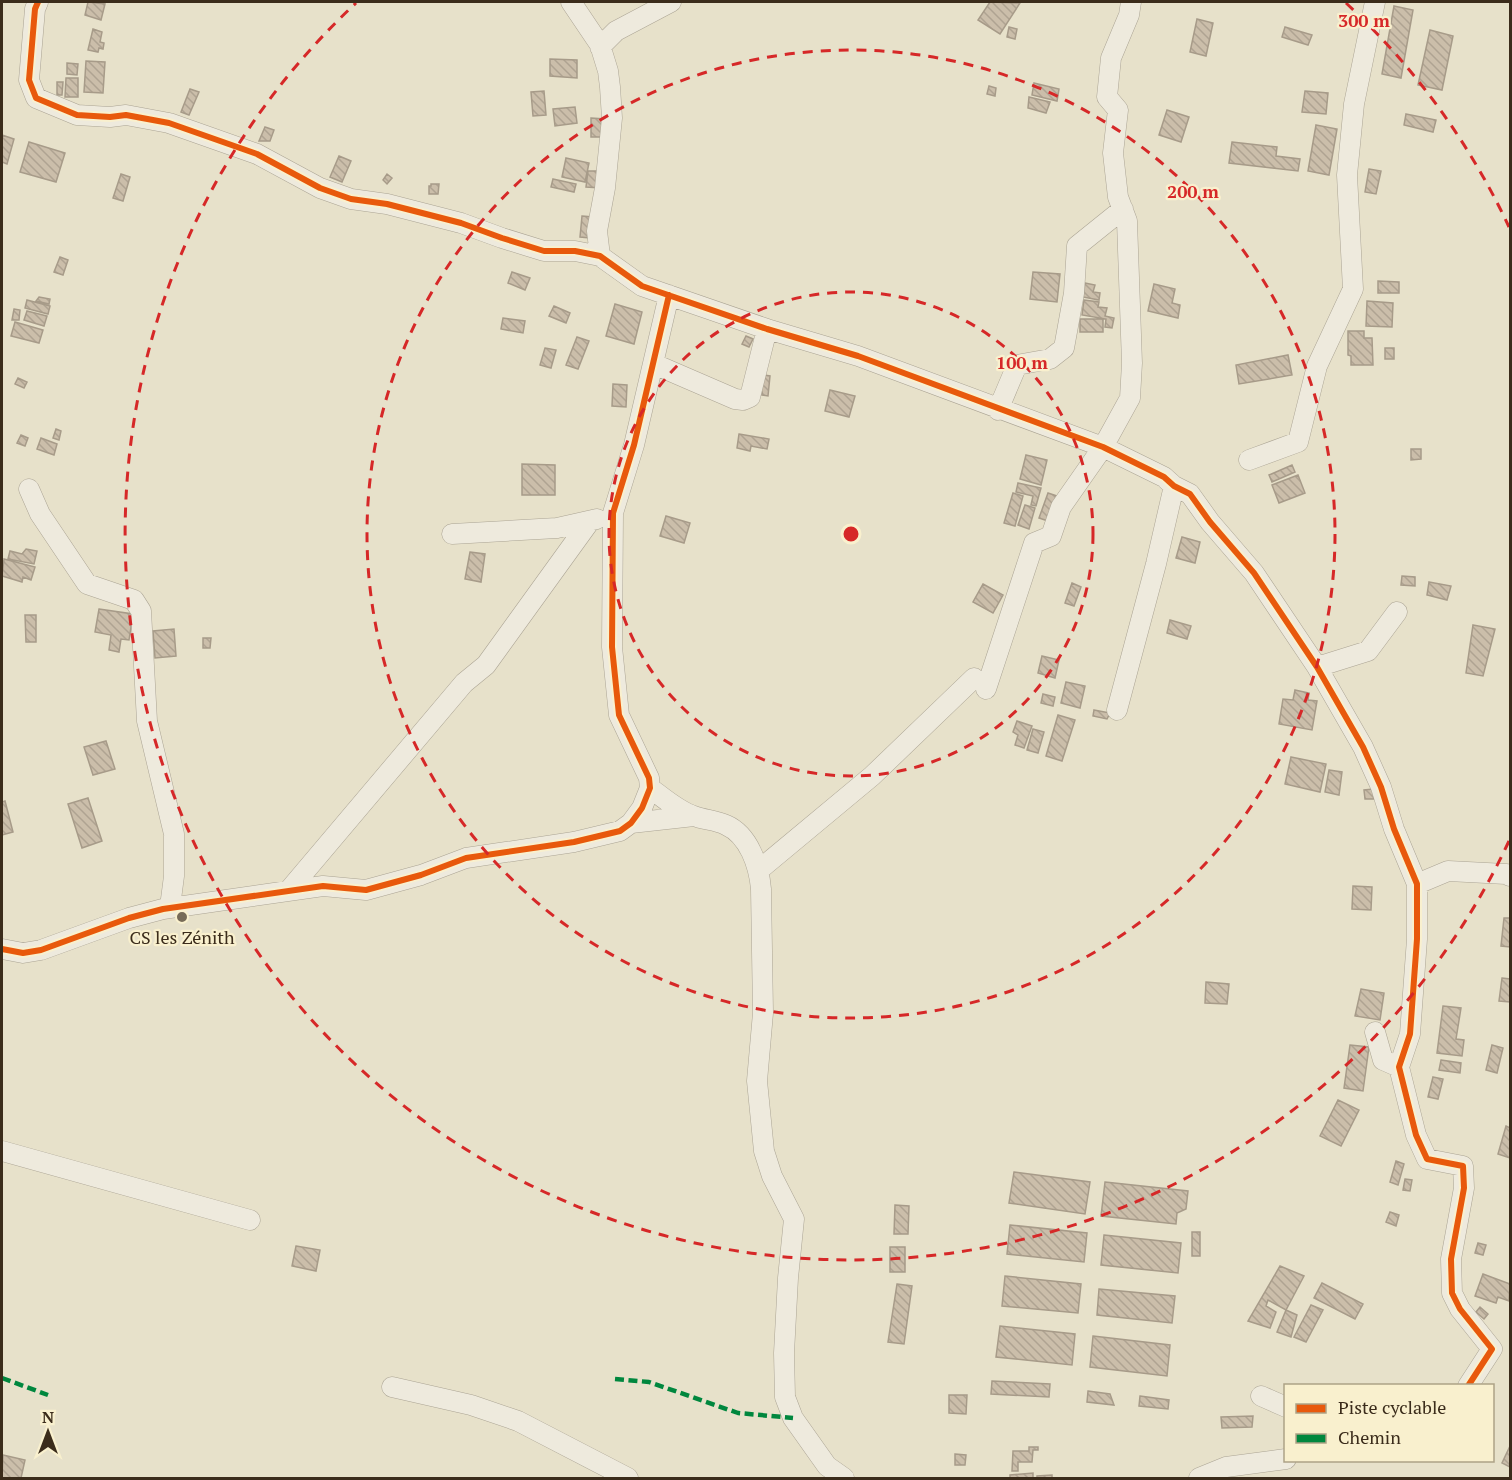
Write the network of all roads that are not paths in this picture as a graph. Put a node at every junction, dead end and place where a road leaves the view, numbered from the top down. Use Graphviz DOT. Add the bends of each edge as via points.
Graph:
graph roads {
  1 [pos="38,2"];
  2 [pos="571,2"];
  3 [pos="671,2"];
  4 [pos="1131,2"];
  5 [pos="1375,2"];
  6 [pos="600,47"];
  7 [pos="1123,209"];
  8 [pos="600,256"];
  9 [pos="669,295"];
  10 [pos="767,329"];
  11 [pos="654,364"];
  12 [pos="999,410"];
  13 [pos="1103,447"];
  14 [pos="1250,460"];
  15 [pos="1174,486"];
  16 [pos="29,489"];
  17 [pos="613,513"];
  18 [pos="590,521"];
  19 [pos="452,534"];
  20 [pos="1397,612"];
  21 [pos="1317,668"];
  22 [pos="1117,710"];
  23 [pos="650,788"];
  24 [pos="694,816"];
  25 [pos="631,823"];
  26 [pos="759,870"];
  27 [pos="1510,876"];
  28 [pos="1418,884"];
  29 [pos="290,889"];
  30 [pos="170,908"];
  31 [pos="2,949"];
  32 [pos="1376,1032"];
  33 [pos="1399,1067"];
  34 [pos="2,1151"];
  35 [pos="250,1220"];
  36 [pos="1469,1384"];
  37 [pos="392,1387"];
  38 [pos="1261,1396"];
  39 [pos="1284,1406"];
  40 [pos="1284,1459"];
  41 [pos="628,1479"];
  42 [pos="844,1479"];
  43 [pos="1199,1479"];
  1 -- 8 [label="street" via="29,80 36,98 77,115 126,115 169,123 257,154 320,188 351,199 461,223 544,251"];
  2 -- 6 [label="street"];
  3 -- 6 [label="street" via="616,31"];
  4 -- 7 [label="street" via="1111,58 1107,97 1118,110 1113,153"];
  5 -- 14 [label="street" via="1354,104 1347,175 1353,289 1317,366 1298,442"];
  6 -- 8 [label="street" via="608,71 612,118 597,231"];
  7 -- 12 [label="street" via="1077,246 1064,348 1050,359 1017,365"];
  7 -- 13 [label="street" via="1130,266 1130,398"];
  8 -- 9 [label="street" via="642,286"];
  9 -- 10 [label="street"];
  9 -- 11 [label="street"];
  10 -- 11 [label="street" via="750,397 744,400"];
  10 -- 12 [label="street" via="858,356"];
  11 -- 17 [label="street"];
  12 -- 13 [label="street"];
  13 -- 15 [label="street" via="1164,477"];
  13 -- 26 [label="street" via="1061,507 1051,536 1034,543 980,683"];
  15 -- 21 [label="street" via="1190,494 1254,573"];
  15 -- 22 [label="street"];
  16 -- 30 [label="street" via="40,514 87,584 134,600 141,611 147,721 174,834"];
  17 -- 18 [label="street"];
  17 -- 23 [label="street" via="612,647 619,715"];
  18 -- 19 [label="street" via="557,528"];
  18 -- 29 [label="street" via="486,664 464,683"];
  20 -- 21 [label="street" via="1368,651"];
  21 -- 28 [label="street" via="1363,747"];
  23 -- 24 [label="street"];
  23 -- 25 [label="street"];
  24 -- 25 [label="street"];
  24 -- 26 [label="street" via="735,830"];
  25 -- 29 [label="street" via="620,831 574,842 466,858 366,890 323,886"];
  26 -- 42 [label="street" via="763,1013 757,1081 764,1151 794,1219 784,1353 785,1397 793,1418 827,1466"];
  27 -- 28 [label="street" via="1448,871"];
  28 -- 33 [label="street" via="1410,1034"];
  29 -- 30 [label="street"];
  30 -- 31 [label="street" via="129,918 41,950 23,953"];
  32 -- 33 [label="street" via="1383,1060"];
  33 -- 36 [label="street" via="1416,1135 1427,1159 1463,1166 1464,1188 1451,1259 1452,1293 1492,1349"];
  34 -- 35 [label="street"];
  37 -- 41 [label="street" via="471,1405 518,1421"];
  38 -- 39 [label="street"];
  40 -- 43 [label="street" via="1226,1467"];
}
